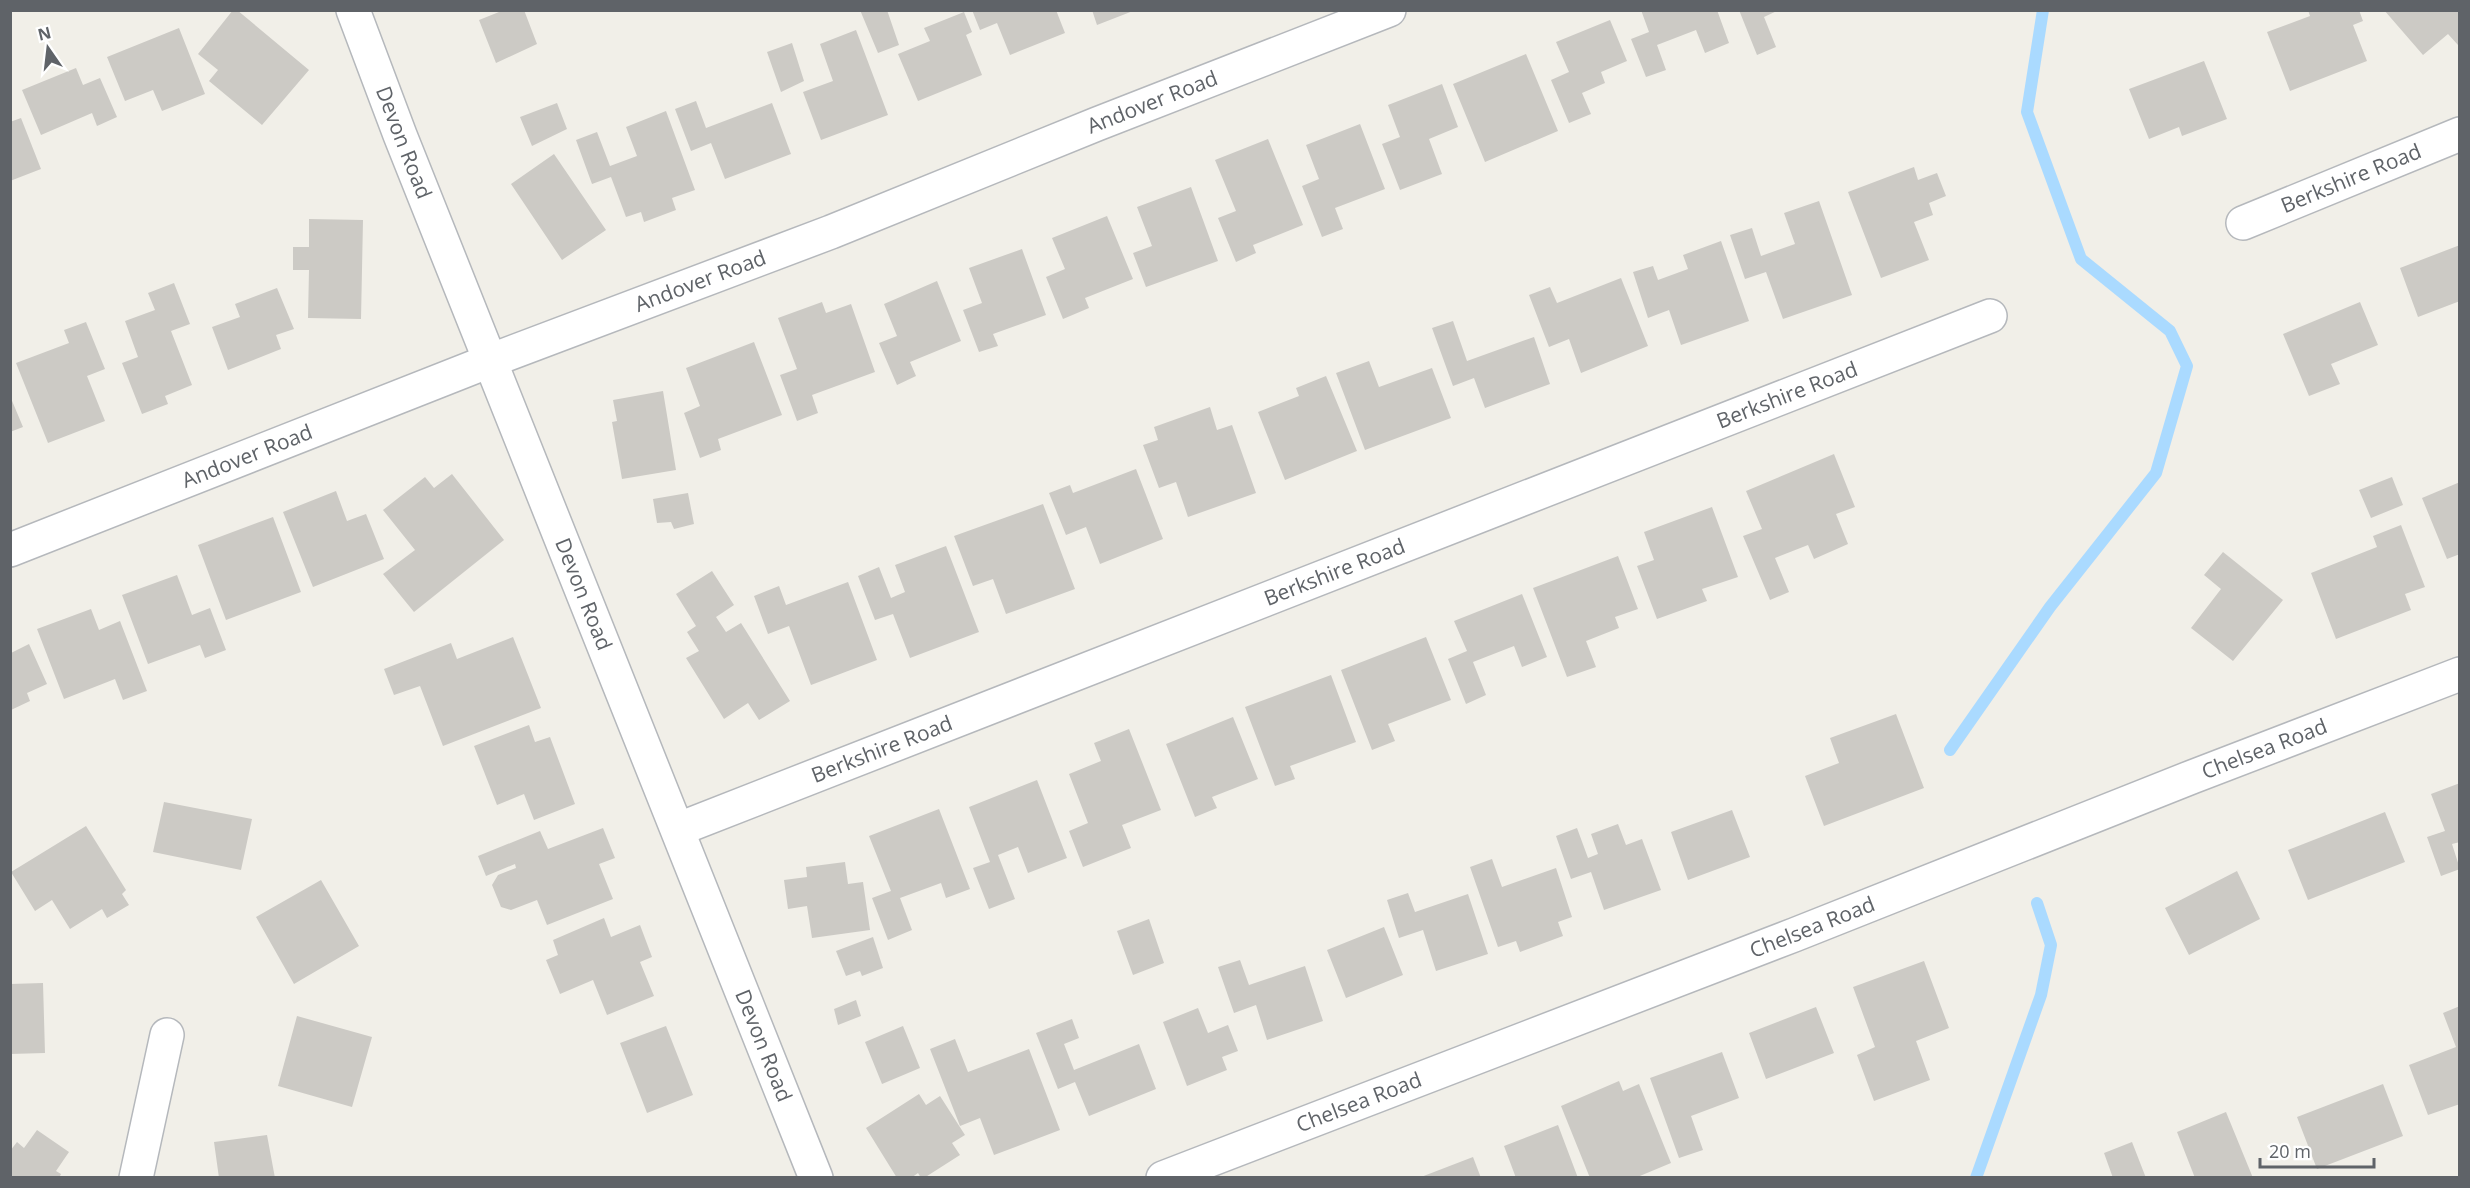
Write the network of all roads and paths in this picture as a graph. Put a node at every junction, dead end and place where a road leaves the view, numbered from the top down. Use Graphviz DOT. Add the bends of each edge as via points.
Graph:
graph roads {
  1 [pos="353,10"];
  2 [pos="1389,10"];
  3 [pos="2460,134"];
  4 [pos="2243,224"];
  5 [pos="1990,316"];
  6 [pos="492,360"];
  7 [pos="10,550"];
  8 [pos="2460,674"];
  9 [pos="679,830"];
  10 [pos="167,1035"];
  11 [pos="136,1178"];
  12 [pos="816,1178"];
  13 [pos="1163,1178"];
  1 -- 6 [label="street, Devon Road"];
  2 -- 6 [label="street, Andover Road" via="831,232"];
  3 -- 4 [label="street, Berkshire Road"];
  5 -- 9 [label="street, Berkshire Road"];
  6 -- 7 [label="street, Andover Road"];
  6 -- 9 [label="street, Devon Road"];
  8 -- 13 [label="street, Chelsea Road"];
  9 -- 12 [label="street, Devon Road"];
  10 -- 11 [label="street"];
}
